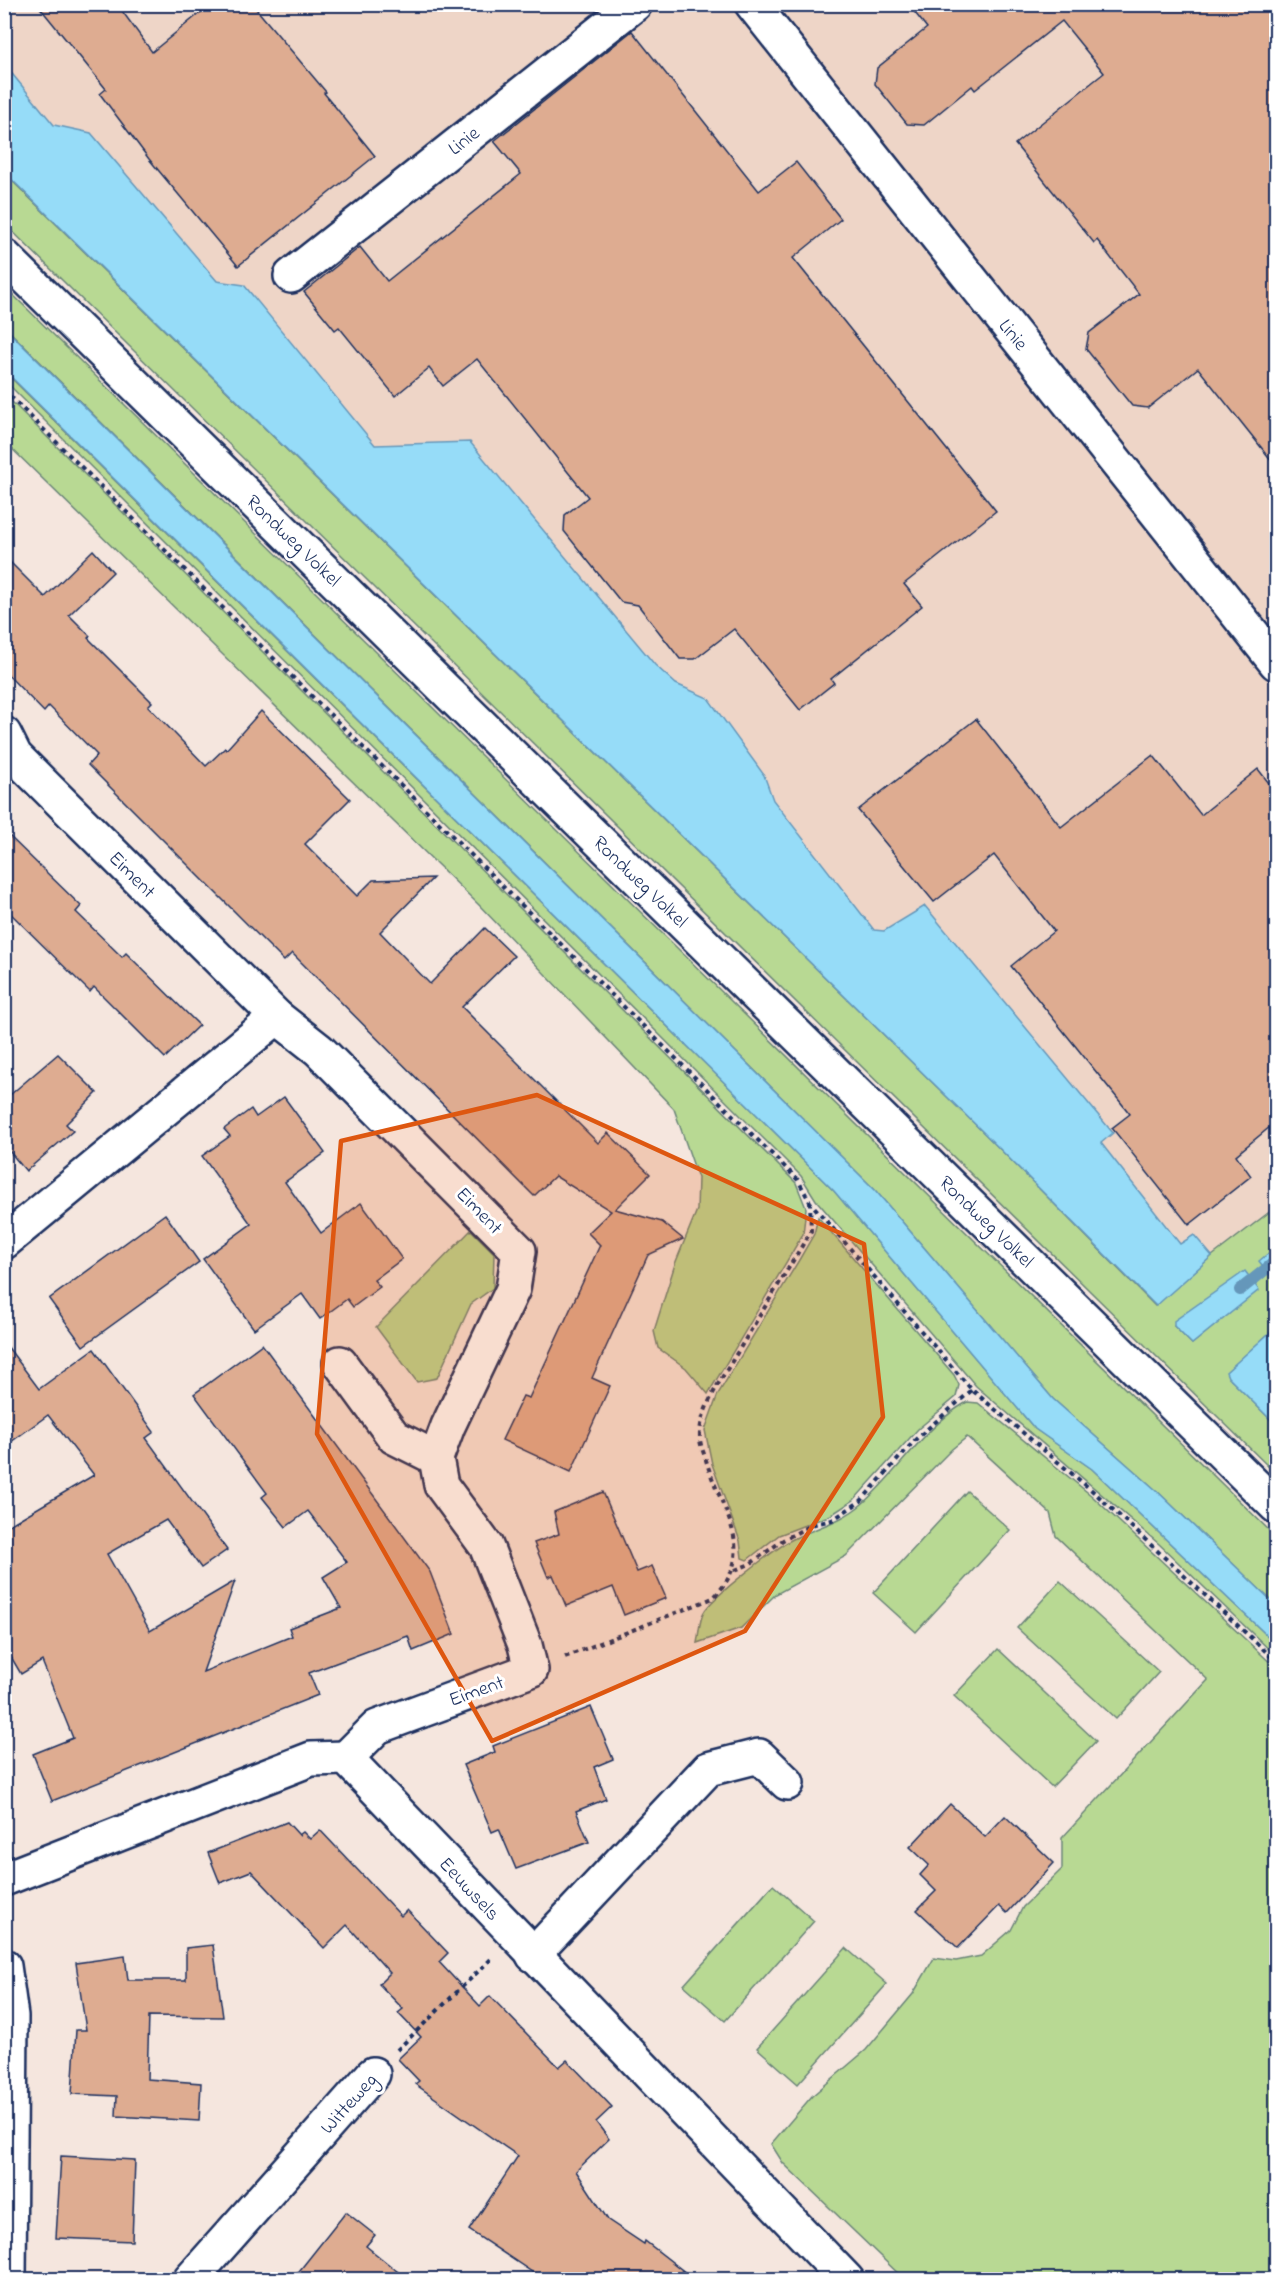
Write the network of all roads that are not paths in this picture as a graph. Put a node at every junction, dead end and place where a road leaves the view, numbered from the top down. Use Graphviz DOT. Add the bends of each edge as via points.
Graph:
graph roads {
  1 [pos="635,4"];
  2 [pos="752,4"];
  3 [pos="4,256"];
  4 [pos="291,276"];
  5 [pos="1276,663"];
  6 [pos="8,752"];
  7 [pos="278,1017"];
  8 [pos="4,1242"];
  9 [pos="340,1363"];
  10 [pos="436,1458"];
  11 [pos="1276,1506"];
  12 [pos="346,1758"];
  13 [pos="788,1783"];
  14 [pos="4,1879"];
  15 [pos="524,1946"];
  16 [pos="4,1966"];
  17 [pos="373,2074"];
  18 [pos="9,2280"];
  19 [pos="190,2280"];
  20 [pos="848,2280"];
  1 -- 4 [label="street, Linie"];
  2 -- 5 [label="street, Linie"];
  3 -- 11 [label="street, Rondweg Volkel"];
  6 -- 7 [label="street, Eiment"];
  7 -- 8 [label="street"];
  7 -- 10 [label="street, Eiment" via="319,1050 519,1251 513,1289"];
  9 -- 10 [label="street" via="393,1437"];
  10 -- 12 [label="street, Eiment" via="441,1485 486,1546 531,1670 377,1727"];
  12 -- 14 [label="street" via="311,1759"];
  12 -- 15 [label="street, Eeuwsels"];
  13 -- 15 [label="street" via="759,1756 708,1769"];
  15 -- 20 [label="street, Eeuwsels"];
  16 -- 18 [label="street" via="11,2016"];
  17 -- 19 [label="street, Witteweg"];
}
